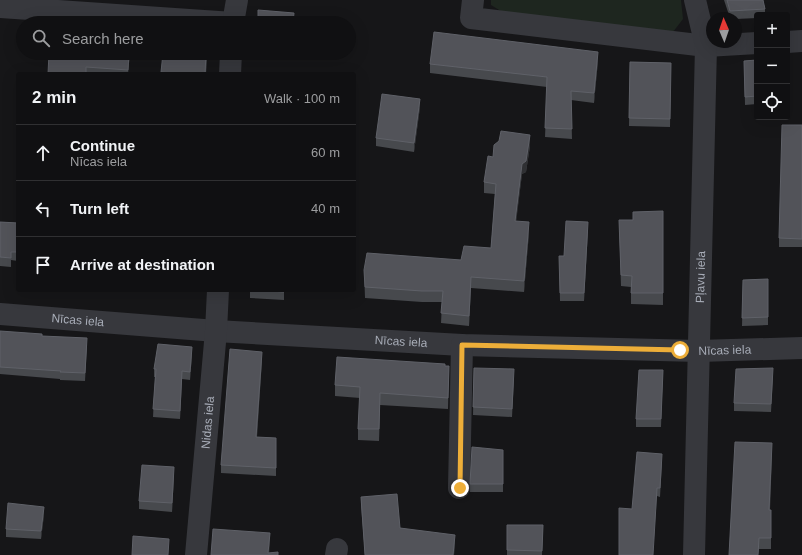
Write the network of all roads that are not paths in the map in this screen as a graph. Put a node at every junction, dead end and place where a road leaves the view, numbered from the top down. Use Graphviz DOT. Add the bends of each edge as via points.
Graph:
graph roads {
  1 [pos="237,0"];
  2 [pos="695,0"];
  3 [pos="0,7"];
  4 [pos="472,9"];
  5 [pos="131,16"];
  6 [pos="234,16"];
  7 [pos="802,41"];
  8 [pos="790,42"];
  9 [pos="754,43"];
  10 [pos="742,44"];
  11 [pos="706,46"];
  12 [pos="231,60"];
  13 [pos="230,72"];
  14 [pos="218,292"];
  15 [pos="0,314"];
  16 [pos="216,331"];
  17 [pos="462,345"];
  18 [pos="802,348"];
  19 [pos="699,351"];
  20 [pos="460,488"];
  21 [pos="196,555"];
  22 [pos="694,555"];
  1 -- 6 [label="street"];
  2 -- 11 [label="street, Pļavu iela"];
  3 -- 5 [label="street"];
  4 -- 11 [label="street"];
  7 -- 8 [label="street"];
  9 -- 10 [label="street"];
  11 -- 19 [label="street, Pļavu iela"];
  12 -- 13 [label="street"];
  14 -- 16 [label="street, Nidas iela"];
  15 -- 16 [label="street, Nīcas iela"];
  16 -- 17 [label="street, Nīcas iela"];
  16 -- 21 [label="street, Nidas iela"];
  17 -- 19 [label="street, Nīcas iela"];
  17 -- 20 [label="street"];
  18 -- 19 [label="street, Nīcas iela"];
  19 -- 22 [label="street, Pļavu iela"];
}
